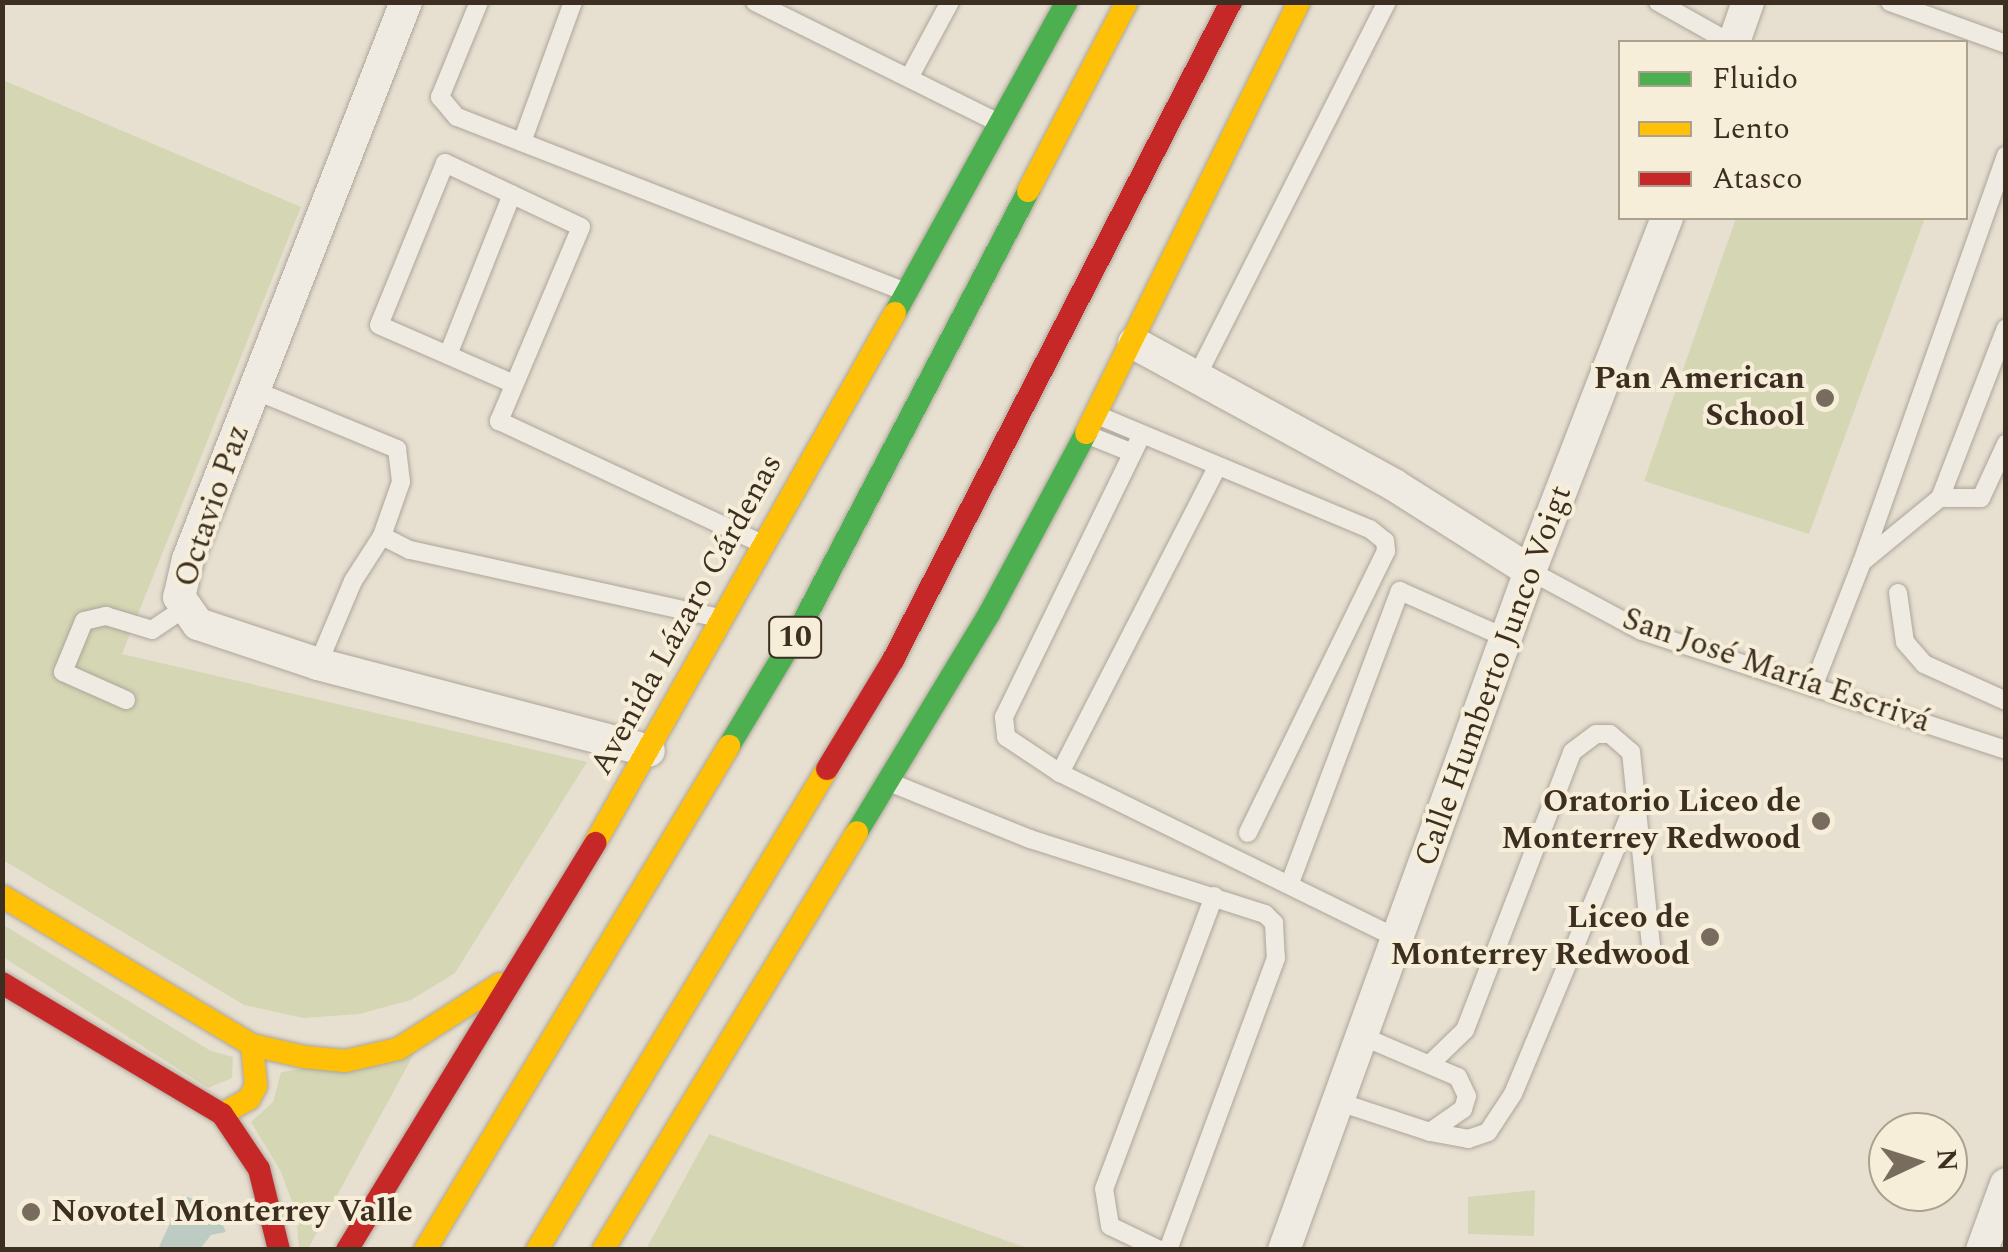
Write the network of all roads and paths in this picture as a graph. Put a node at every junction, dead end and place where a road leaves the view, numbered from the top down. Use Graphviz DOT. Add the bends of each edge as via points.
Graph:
graph roads {
  1 [pos="406,2"];
  2 [pos="479,2"];
  3 [pos="573,2"];
  4 [pos="755,2"];
  5 [pos="950,2"];
  6 [pos="1067,2"];
  7 [pos="1126,2"];
  8 [pos="1232,2"];
  9 [pos="1300,2"];
  10 [pos="1387,2"];
  11 [pos="1658,2"];
  12 [pos="1748,2"];
  13 [pos="1890,2"];
  14 [pos="1728,40"];
  15 [pos="1733,40"];
  16 [pos="2006,44"];
  17 [pos="909,78"];
  18 [pos="997,122"];
  19 [pos="522,142"];
  20 [pos="2006,156"];
  21 [pos="512,194"];
  22 [pos="1665,220"];
  23 [pos="904,291"];
  24 [pos="2006,328"];
  25 [pos="1134,343"];
  26 [pos="448,355"];
  27 [pos="1198,376"];
  28 [pos="514,384"];
  29 [pos="254,390"];
  30 [pos="1092,425"];
  31 [pos="1141,436"];
  32 [pos="2006,444"];
  33 [pos="1132,453"];
  34 [pos="1216,470"];
  35 [pos="1940,498"];
  36 [pos="382,536"];
  37 [pos="765,545"];
  38 [pos="1862,562"];
  39 [pos="1530,571"];
  40 [pos="1898,593"];
  41 [pos="183,608"];
  42 [pos="724,620"];
  43 [pos="1506,638"];
  44 [pos="318,664"];
  45 [pos="1812,687"];
  46 [pos="126,700"];
  47 [pos="2006,701"];
  48 [pos="648,750"];
  49 [pos="2006,750"];
  50 [pos="1060,773"];
  51 [pos="889,782"];
  52 [pos="1637,798"];
  53 [pos="1248,833"];
  54 [pos="1290,883"];
  55 [pos="2,896"];
  56 [pos="1214,896"];
  57 [pos="1398,939"];
  58 [pos="1651,946"];
  59 [pos="523,966"];
  60 [pos="2,983"];
  61 [pos="1364,1037"];
  62 [pos="252,1044"];
  63 [pos="1431,1063"];
  64 [pos="1339,1102"];
  65 [pos="222,1114"];
  66 [pos="1430,1132"];
  67 [pos="2006,1184"];
  68 [pos="279,1250"];
  69 [pos="347,1250"];
  70 [pos="425,1250"];
  71 [pos="537,1250"];
  72 [pos="603,1250"];
  73 [pos="1160,1250"];
  74 [pos="1168,1250"];
  75 [pos="1284,1250"];
  76 [pos="1982,1250"];
  1 -- 29 [label="street, Octavio Paz"];
  2 -- 19 [label="lane" via="444,82 443,107"];
  3 -- 19 [label="lane"];
  4 -- 17 [label="lane"];
  5 -- 17 [label="lane"];
  6 -- 18 [label="main road, Avenida Lázaro Cárdenas"];
  7 -- 70 [label="main road, 10" via="800,628"];
  8 -- 71 [label="main road" via="893,660"];
  9 -- 25 [label="main road"];
  10 -- 27 [label="lane"];
  11 -- 14 [label="lane"];
  12 -- 15 [label="street"];
  13 -- 16 [label="lane"];
  17 -- 18 [label="lane"];
  18 -- 23 [label="main road, Avenida Lázaro Cárdenas"];
  19 -- 23 [label="lane"];
  20 -- 38 [label="lane"];
  21 -- 26 [label="lane"];
  21 -- 26 [label="lane" via="445,163 379,325"];
  21 -- 28 [label="lane" via="580,226"];
  22 -- 39 [label="street, Calle Humberto Junco Voigt"];
  23 -- 37 [label="main road, Avenida Lázaro Cárdenas"];
  24 -- 35 [label="lane"];
  25 -- 27 [label="street, San José María Escrivá"];
  25 -- 30 [label="main road"];
  26 -- 28 [label="lane"];
  27 -- 39 [label="street, San José María Escrivá" via="1394,484"];
  28 -- 37 [label="lane" via="498,421"];
  29 -- 36 [label="lane" via="397,449 401,482"];
  29 -- 41 [label="street, Octavio Paz" via="188,558"];
  30 -- 31 [label="lane"];
  30 -- 33 [label="lane"];
  30 -- 51 [label="main road"];
  31 -- 33 [label="lane"];
  31 -- 34 [label="lane"];
  32 -- 35 [label="lane" via="1980,498"];
  33 -- 50 [label="lane" via="1003,724 1014,747"];
  34 -- 50 [label="lane"];
  34 -- 53 [label="lane" via="1370,529 1386,550"];
  35 -- 38 [label="lane"];
  36 -- 42 [label="lane" via="410,550"];
  36 -- 44 [label="lane"];
  37 -- 42 [label="main road, Avenida Lázaro Cárdenas"];
  38 -- 45 [label="lane"];
  39 -- 43 [label="street, Calle Humberto Junco Voigt"];
  39 -- 45 [label="lane, San José María Escrivá" via="1642,632"];
  40 -- 47 [label="lane" via="1905,642 1924,664"];
  41 -- 44 [label="street, Octavio Paz" via="198,624"];
  41 -- 46 [label="lane" via="152,630 106,616 84,621 63,672"];
  42 -- 48 [label="main road, Avenida Lázaro Cárdenas"];
  43 -- 54 [label="lane" via="1400,591"];
  43 -- 57 [label="street, Calle Humberto Junco Voigt"];
  44 -- 48 [label="street, Octavio Paz"];
  45 -- 49 [label="lane, San José María Escrivá"];
  48 -- 59 [label="main road, Avenida Lázaro Cárdenas"];
  50 -- 54 [label="lane"];
  51 -- 56 [label="lane" via="1030,839"];
  51 -- 72 [label="main road"];
  52 -- 58 [label="lane"];
  52 -- 63 [label="lane" via="1631,752 1622,741 1596,734 1583,739 1572,752 1465,1030"];
  52 -- 66 [label="lane" via="1502,1118 1479,1138"];
  54 -- 57 [label="lane"];
  55 -- 62 [label="main road"];
  56 -- 73 [label="lane" via="1104,1189 1110,1226"];
  56 -- 74 [label="lane" via="1274,922 1276,958"];
  57 -- 61 [label="street, Calle Humberto Junco Voigt"];
  59 -- 62 [label="main road" via="425,1036 372,1058 305,1057"];
  59 -- 69 [label="main road, Avenida Lázaro Cárdenas"];
  60 -- 65 [label="main road"];
  61 -- 63 [label="lane"];
  61 -- 64 [label="street, Calle Humberto Junco Voigt"];
  62 -- 65 [label="main road" via="256,1086 249,1099"];
  63 -- 66 [label="lane" via="1458,1077 1467,1096 1457,1119"];
  64 -- 66 [label="lane"];
  64 -- 75 [label="street, Calle Humberto Junco Voigt"];
  65 -- 68 [label="main road" via="259,1169"];
  67 -- 76 [label="street"];
}
